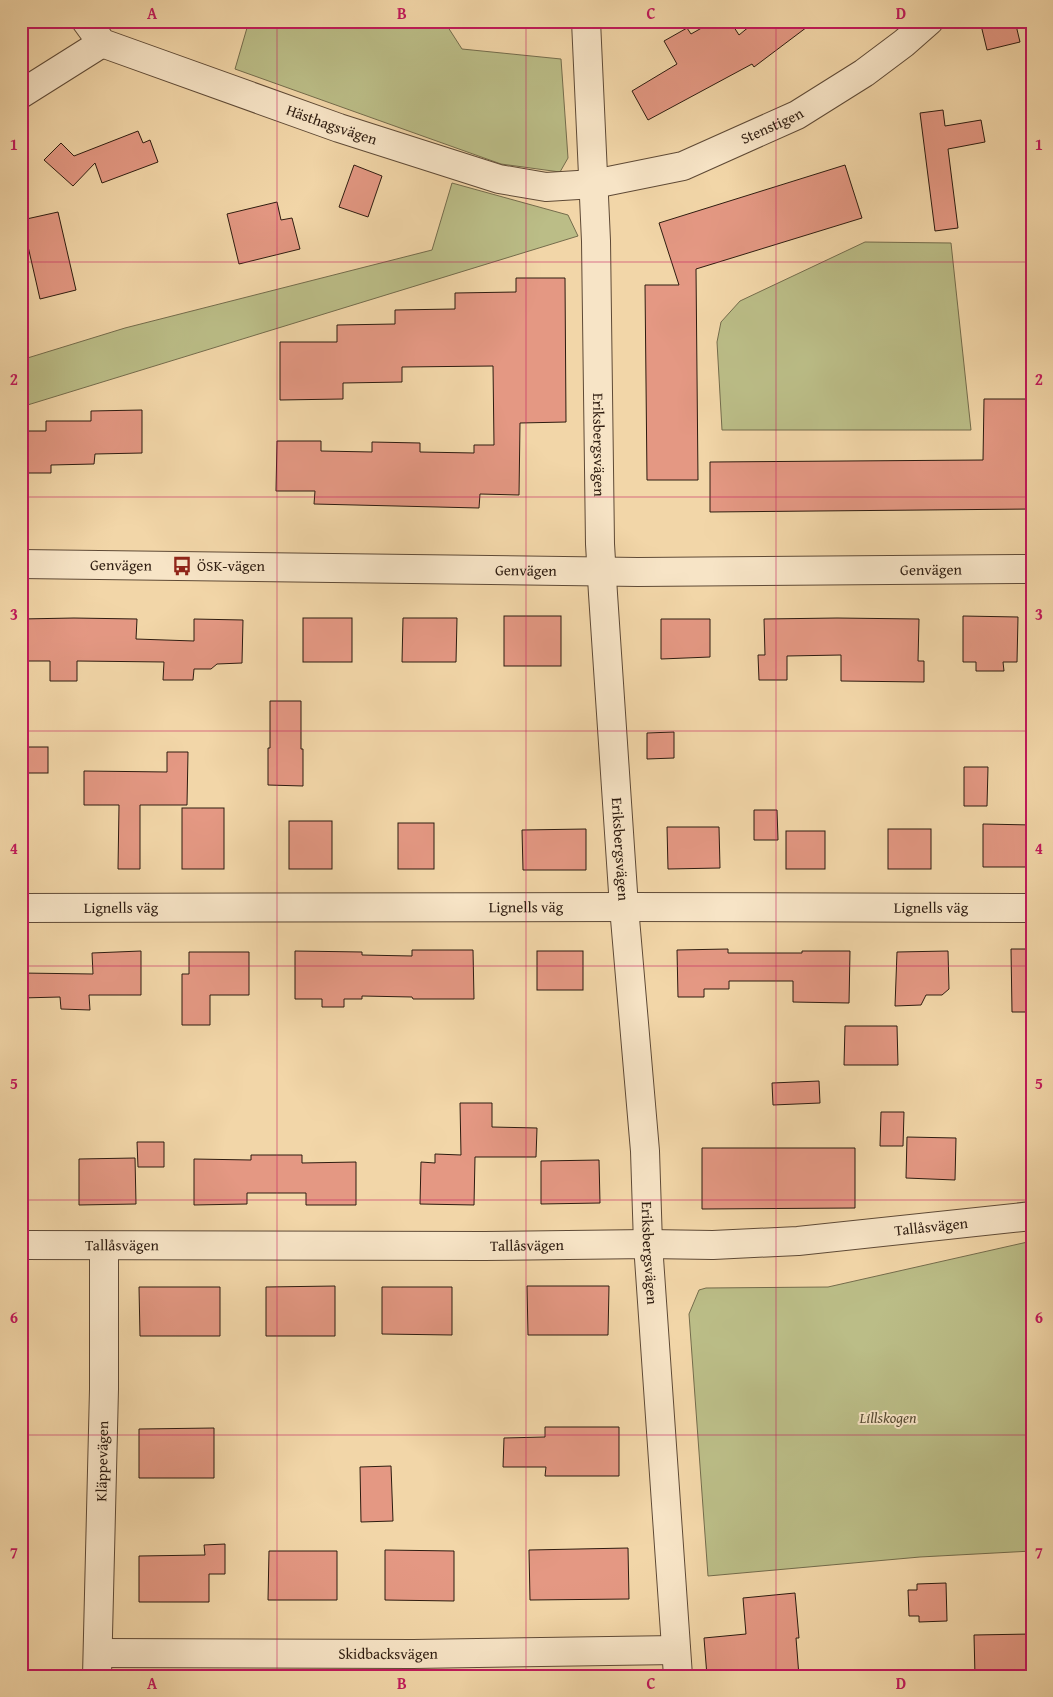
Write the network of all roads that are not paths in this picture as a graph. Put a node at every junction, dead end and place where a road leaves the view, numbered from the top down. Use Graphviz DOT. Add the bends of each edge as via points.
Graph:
graph roads {
  1 [pos="86,21"];
  2 [pos="586,21"];
  3 [pos="929,21"];
  4 [pos="102,43"];
  5 [pos="21,94"];
  6 [pos="594,184"];
  7 [pos="21,564"];
  8 [pos="1032,569"];
  9 [pos="602,571"];
  10 [pos="624,907"];
  11 [pos="21,908"];
  12 [pos="1032,908"];
  13 [pos="1032,1216"];
  14 [pos="21,1244"];
  15 [pos="648,1244"];
  16 [pos="104,1246"];
  17 [pos="677,1663"];
  18 [pos="98,1664"];
  1 -- 4 [label="street"];
  2 -- 6 [label="street, Eriksbergsvägen"];
  3 -- 6 [label="street, Stenstigen" via="864,73 797,115 683,166"];
  4 -- 5 [label="street"];
  4 -- 6 [label="street, Hästhagsvägen" via="339,128 500,179 546,187"];
  6 -- 9 [label="street, Eriksbergsvägen"];
  7 -- 9 [label="street, Genvägen"];
  8 -- 9 [label="street, Genvägen"];
  9 -- 10 [label="street, Eriksbergsvägen"];
  10 -- 11 [label="street, Lignells väg"];
  10 -- 12 [label="street, Lignells väg"];
  10 -- 15 [label="street, Eriksbergsvägen" via="645,1151"];
  13 -- 15 [label="street, Tallåsvägen" via="798,1241 713,1246"];
  14 -- 16 [label="street, Tallåsvägen"];
  15 -- 16 [label="street, Tallåsvägen"];
  15 -- 17 [label="street, Eriksbergsvägen"];
  16 -- 18 [label="street, Kläppevägen"];
  17 -- 18 [label="street, Skidbacksvägen" via="413,1654"];
}
